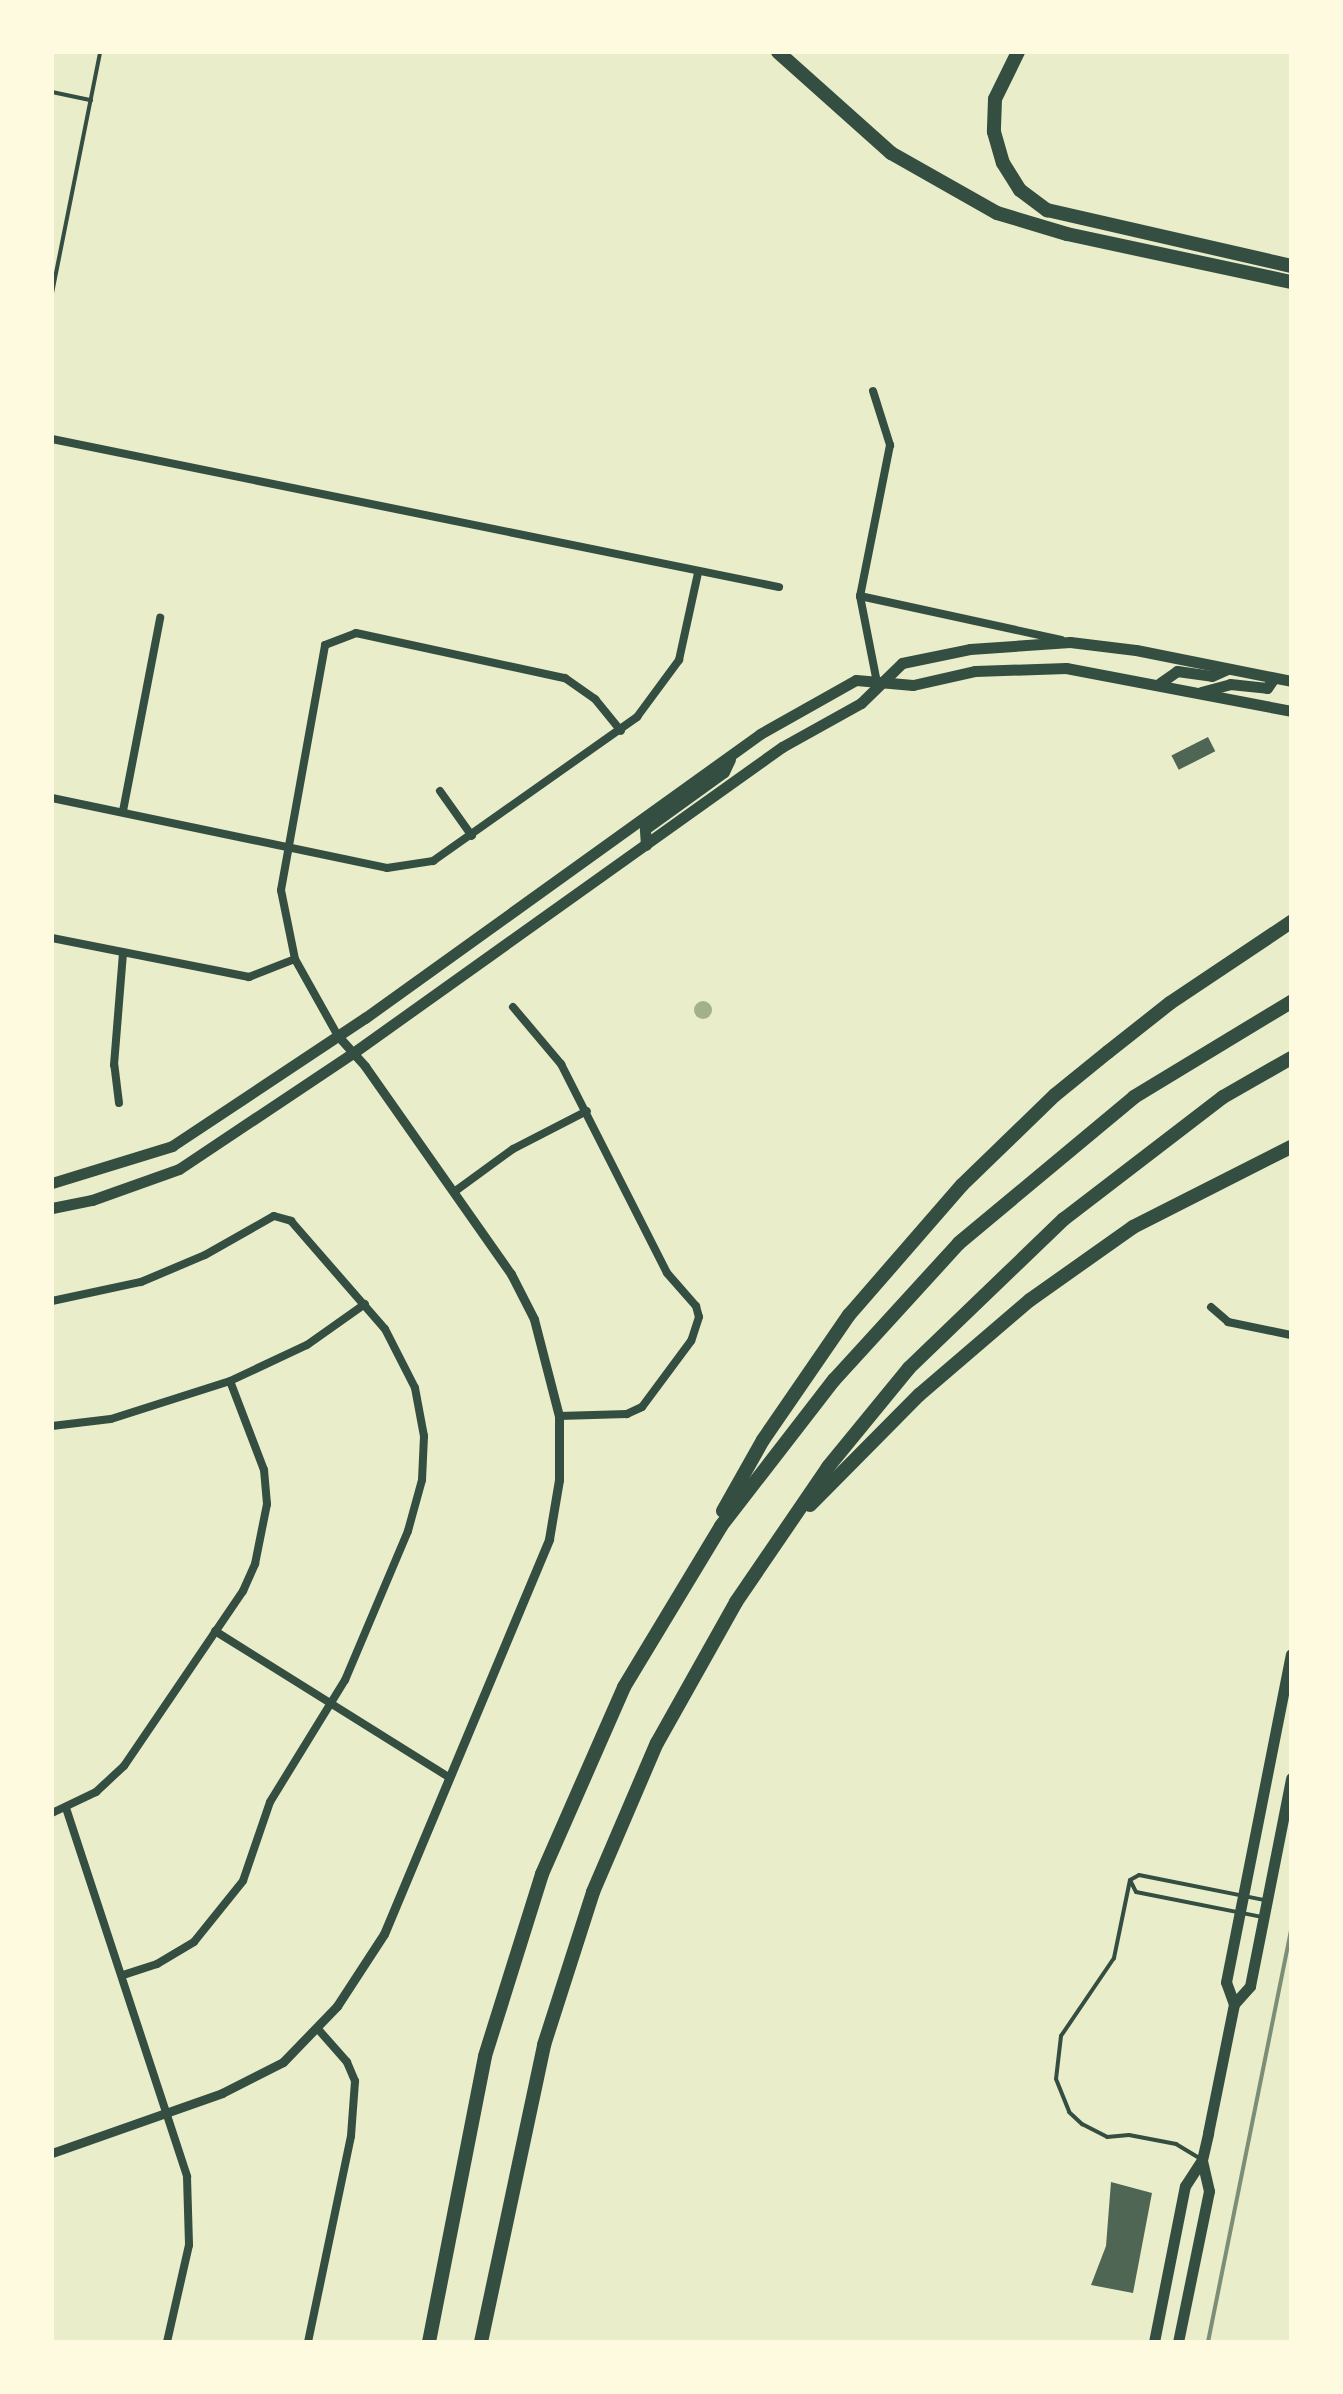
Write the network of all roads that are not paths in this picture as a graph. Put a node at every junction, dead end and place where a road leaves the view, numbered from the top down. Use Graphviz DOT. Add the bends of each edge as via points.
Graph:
graph roads {
  1 [pos="100,52"];
  2 [pos="778,52"];
  3 [pos="1018,52"];
  4 [pos="52,92"];
  5 [pos="91,100"];
  6 [pos="1291,266"];
  7 [pos="1291,282"];
  8 [pos="52,293"];
  9 [pos="873,391"];
  10 [pos="52,439"];
  11 [pos="698,573"];
  12 [pos="779,587"];
  13 [pos="860,596"];
  14 [pos="160,618"];
  15 [pos="1070,642"];
  16 [pos="1229,669"];
  17 [pos="1274,678"];
  18 [pos="1291,681"];
  19 [pos="877,683"];
  20 [pos="1160,683"];
  21 [pos="1200,692"];
  22 [pos="1291,711"];
  23 [pos="621,731"];
  24 [pos="732,755"];
  25 [pos="440,791"];
  26 [pos="52,798"];
  27 [pos="123,811"];
  28 [pos="472,836"];
  29 [pos="646,845"];
  30 [pos="285,847"];
  31 [pos="1291,922"];
  32 [pos="52,938"];
  33 [pos="123,952"];
  34 [pos="295,959"];
  35 [pos="1291,1002"];
  36 [pos="513,1007"];
  37 [pos="338,1036"];
  38 [pos="353,1053"];
  39 [pos="1291,1058"];
  40 [pos="119,1103"];
  41 [pos="587,1111"];
  42 [pos="1291,1147"];
  43 [pos="52,1183"];
  44 [pos="454,1192"];
  45 [pos="52,1208"];
  46 [pos="52,1301"];
  47 [pos="365,1304"];
  48 [pos="1211,1307"];
  49 [pos="1291,1335"];
  50 [pos="230,1381"];
  51 [pos="559,1416"];
  52 [pos="52,1426"];
  53 [pos="782,1534"];
  54 [pos="215,1631"];
  55 [pos="653,1632"];
  56 [pos="1291,1654"];
  57 [pos="330,1707"];
  58 [pos="450,1778"];
  59 [pos="1291,1778"];
  60 [pos="66,1808"];
  61 [pos="52,1813"];
  62 [pos="1130,1880"];
  63 [pos="1243,1896"];
  64 [pos="1267,1900"];
  65 [pos="1240,1912"];
  66 [pos="1263,1917"];
  67 [pos="123,1975"];
  68 [pos="1234,2004"];
  69 [pos="317,2028"];
  70 [pos="169,2114"];
  71 [pos="52,2153"];
  72 [pos="1202,2160"];
  73 [pos="167,2342"];
  74 [pos="308,2342"];
  75 [pos="429,2342"];
  76 [pos="481,2342"];
  77 [pos="1154,2342"];
  78 [pos="1178,2342"];
  1 -- 5 [label="lane"];
  2 -- 7 [label="highway" via="891,153 997,213 1067,234"];
  3 -- 6 [label="highway" via="995,99 994,132 1003,163 1029,197 1072,219"];
  4 -- 5 [label="lane"];
  5 -- 8 [label="lane"];
  9 -- 13 [label="street" via="890,445"];
  10 -- 11 [label="street"];
  11 -- 12 [label="street"];
  11 -- 23 [label="street" via="679,660 650,702"];
  13 -- 15 [label="street"];
  13 -- 19 [label="street"];
  14 -- 27 [label="street"];
  15 -- 16 [label="main road"];
  15 -- 19 [label="main road" via="970,649 902,663"];
  16 -- 17 [label="main road"];
  16 -- 20 [label="main road" via="1212,676 1170,673"];
  17 -- 18 [label="main road"];
  17 -- 21 [label="main road" via="1267,688 1230,684"];
  19 -- 20 [label="main road" via="913,685 975,671 1034,667"];
  19 -- 24 [label="main road" via="856,680 806,704"];
  19 -- 29 [label="main road" via="861,703 782,747"];
  20 -- 21 [label="main road"];
  21 -- 22 [label="main road"];
  23 -- 28 [label="street"];
  23 -- 30 [label="street" via="588,693 556,675 356,633 325,645"];
  24 -- 29 [label="main road" via="724,772 645,829"];
  24 -- 37 [label="main road"];
  25 -- 28 [label="street"];
  26 -- 27 [label="street"];
  27 -- 30 [label="street"];
  28 -- 30 [label="street" via="433,861 410,868"];
  29 -- 38 [label="main road"];
  30 -- 34 [label="street" via="282,906"];
  31 -- 55 [label="highway" via="1170,1003 1055,1095 905,1246 849,1315 763,1440"];
  32 -- 33 [label="street"];
  33 -- 34 [label="street" via="249,977"];
  33 -- 40 [label="street" via="114,1065"];
  34 -- 37 [label="street"];
  35 -- 55 [label="highway" via="1134,1097 959,1243 890,1315 778,1449"];
  36 -- 41 [label="street" via="561,1064"];
  37 -- 38 [label="street"];
  37 -- 43 [label="main road" via="172,1146"];
  38 -- 44 [label="street"];
  38 -- 45 [label="main road" via="179,1169 92,1200"];
  39 -- 53 [label="highway" via="1223,1097 1064,1219 909,1368 828,1467"];
  41 -- 44 [label="street" via="513,1149"];
  41 -- 51 [label="street" via="667,1273 696,1306 698,1330 642,1407 627,1414"];
  42 -- 53 [label="highway" via="1133,1227 1030,1300 919,1395"];
  44 -- 51 [label="street" via="511,1274 534,1319"];
  46 -- 47 [label="street" via="141,1282 205,1255 274,1216 302,1230"];
  47 -- 50 [label="street" via="307,1345"];
  47 -- 57 [label="street" via="385,1329 415,1388 424,1457 408,1531"];
  48 -- 49 [label="street" via="1228,1322"];
  50 -- 52 [label="street" via="111,1419"];
  50 -- 54 [label="street" via="264,1470 267,1504 255,1564"];
  51 -- 58 [label="street" via="559,1480 549,1539"];
  53 -- 76 [label="highway" via="736,1602 657,1743 593,1892 541,2058"];
  54 -- 57 [label="street"];
  54 -- 60 [label="street" via="124,1766 96,1792"];
  55 -- 75 [label="highway" via="567,1809 516,1951 485,2056"];
  56 -- 63 [label="main road"];
  57 -- 58 [label="street"];
  57 -- 67 [label="street" via="270,1802 243,1881 223,1911 194,1942 157,1964"];
  58 -- 69 [label="street" via="376,1950"];
  59 -- 64 [label="main road"];
  60 -- 61 [label="street"];
  60 -- 67 [label="street"];
  62 -- 63 [label="lane" via="1139,1875"];
  62 -- 65 [label="lane" via="1136,1892"];
  62 -- 72 [label="lane" via="1114,1958 1061,2036 1055,2063 1069,2112 1107,2137 1129,2135 1176,2144"];
  63 -- 64 [label="lane"];
  63 -- 65 [label="main road"];
  64 -- 66 [label="main road"];
  65 -- 66 [label="lane"];
  65 -- 68 [label="main road" via="1226,1982"];
  66 -- 68 [label="main road" via="1250,1986"];
  67 -- 70 [label="street"];
  68 -- 72 [label="main road"];
  69 -- 70 [label="street" via="283,2062"];
  69 -- 74 [label="street" via="347,2062 355,2081 351,2136"];
  70 -- 71 [label="street"];
  70 -- 73 [label="street" via="190,2213 189,2245"];
  72 -- 77 [label="main road" via="1185,2186"];
  72 -- 78 [label="main road" via="1209,2191"];
}
